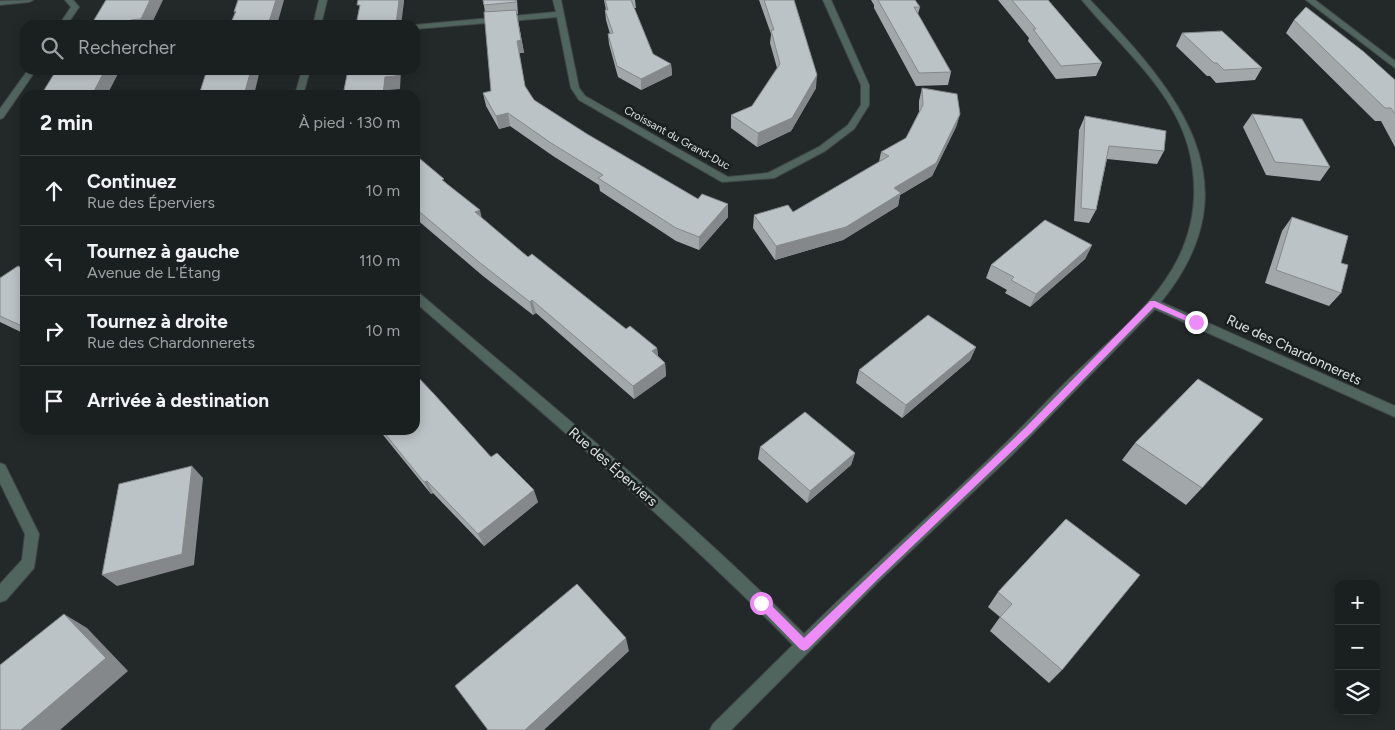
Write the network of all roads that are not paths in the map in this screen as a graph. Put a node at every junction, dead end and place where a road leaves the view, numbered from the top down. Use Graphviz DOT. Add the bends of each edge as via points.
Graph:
graph roads {
  1 [pos="29,0"];
  2 [pos="69,0"];
  3 [pos="323,0"];
  4 [pos="557,0"];
  5 [pos="828,0"];
  6 [pos="1086,0"];
  7 [pos="1310,0"];
  8 [pos="0,3"];
  9 [pos="560,14"];
  10 [pos="66,20"];
  11 [pos="318,20"];
  12 [pos="420,27"];
  13 [pos="1395,65"];
  14 [pos="29,75"];
  15 [pos="305,75"];
  16 [pos="300,90"];
  17 [pos="0,116"];
  18 [pos="420,300"];
  19 [pos="1152,303"];
  20 [pos="1395,412"];
  21 [pos="0,469"];
  22 [pos="0,595"];
  23 [pos="804,646"];
  24 [pos="719,730"];
  1 -- 8 [label="street"];
  2 -- 10 [label="street" via="74,7"];
  3 -- 11 [label="street"];
  4 -- 9 [label="street, Croissant du Grand-Duc"];
  5 -- 9 [label="street, Croissant du Grand-Duc" via="865,85 865,105 852,126 822,149 770,176 741,180 726,180 582,98 575,88"];
  6 -- 19 [label="street" via="1164,89 1179,112 1196,159 1200,190 1196,226 1172,278"];
  7 -- 13 [label="street"];
  9 -- 12 [label="street"];
  14 -- 17 [label="street"];
  15 -- 16 [label="street"];
  18 -- 23 [label="street, Rue des Éperviers" via="654,502 744,584"];
  19 -- 20 [label="street, Rue des Chardonnerets"];
  19 -- 23 [label="street" via="1028,430"];
  21 -- 22 [label="street" via="32,534 29,563"];
  23 -- 24 [label="street"];
}
